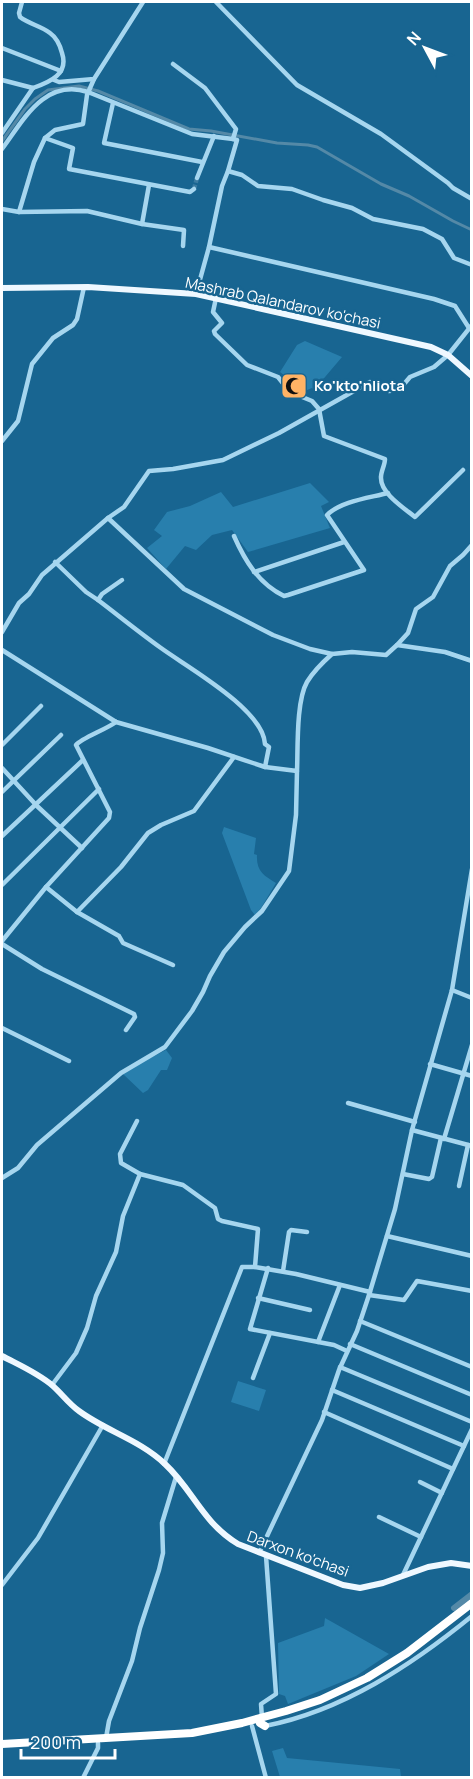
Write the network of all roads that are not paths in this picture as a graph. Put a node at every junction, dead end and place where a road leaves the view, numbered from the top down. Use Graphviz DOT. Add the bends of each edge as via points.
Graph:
graph roads {
  1 [pos="22,2"];
  2 [pos="142,2"];
  3 [pos="216,2"];
  4 [pos="2,48"];
  5 [pos="173,64"];
  6 [pos="61,71"];
  7 [pos="94,79"];
  8 [pos="2,80"];
  9 [pos="54,80"];
  10 [pos="33,88"];
  11 [pos="89,91"];
  12 [pos="113,103"];
  13 [pos="2,133"];
  14 [pos="214,135"];
  15 [pos="45,138"];
  16 [pos="234,139"];
  17 [pos="2,149"];
  18 [pos="202,162"];
  19 [pos="228,171"];
  20 [pos="197,178"];
  21 [pos="149,185"];
  22 [pos="194,189"];
  23 [pos="471,200"];
  24 [pos="2,209"];
  25 [pos="19,212"];
  26 [pos="142,224"];
  27 [pos="183,246"];
  28 [pos="209,247"];
  29 [pos="471,265"];
  30 [pos="84,287"];
  31 [pos="2,288"];
  32 [pos="196,294"];
  33 [pos="216,298"];
  34 [pos="470,327"];
  35 [pos="448,354"];
  36 [pos="471,376"];
  37 [pos="319,409"];
  38 [pos="2,441"];
  39 [pos="463,470"];
  40 [pos="388,493"];
  41 [pos="108,518"];
  42 [pos="234,536"];
  43 [pos="344,542"];
  44 [pos="471,545"];
  45 [pos="55,562"];
  46 [pos="254,572"];
  47 [pos="122,580"];
  48 [pos="98,600"];
  49 [pos="2,632"];
  50 [pos="397,645"];
  51 [pos="2,650"];
  52 [pos="332,654"];
  53 [pos="471,661"];
  54 [pos="41,706"];
  55 [pos="116,722"];
  56 [pos="62,735"];
  57 [pos="2,745"];
  58 [pos="234,758"];
  59 [pos="84,760"];
  60 [pos="265,766"];
  61 [pos="2,768"];
  62 [pos="297,771"];
  63 [pos="14,780"];
  64 [pos="99,789"];
  65 [pos="2,792"];
  66 [pos="36,803"];
  67 [pos="59,828"];
  68 [pos="2,836"];
  69 [pos="82,849"];
  70 [pos="471,869"];
  71 [pos="2,885"];
  72 [pos="46,887"];
  73 [pos="77,912"];
  74 [pos="2,942"];
  75 [pos="173,965"];
  76 [pos="452,990"];
  77 [pos="471,998"];
  78 [pos="2,1028"];
  79 [pos="126,1030"];
  80 [pos="471,1045"];
  81 [pos="69,1061"];
  82 [pos="430,1064"];
  83 [pos="463,1073"];
  84 [pos="471,1076"];
  85 [pos="348,1103"];
  86 [pos="137,1121"];
  87 [pos="415,1122"];
  88 [pos="412,1130"];
  89 [pos="443,1138"];
  90 [pos="470,1146"];
  91 [pos="140,1174"];
  92 [pos="404,1174"];
  93 [pos="2,1178"];
  94 [pos="459,1186"];
  95 [pos="307,1232"];
  96 [pos="387,1236"];
  97 [pos="471,1256"];
  98 [pos="255,1267"];
  99 [pos="268,1268"];
  100 [pos="283,1271"];
  101 [pos="340,1285"];
  102 [pos="471,1291"];
  103 [pos="369,1293"];
  104 [pos="258,1298"];
  105 [pos="310,1310"];
  106 [pos="360,1321"];
  107 [pos="270,1333"];
  108 [pos="318,1342"];
  109 [pos="350,1344"];
  110 [pos="347,1351"];
  111 [pos="2,1356"];
  112 [pos="340,1367"];
  113 [pos="471,1367"];
  114 [pos="253,1378"];
  115 [pos="52,1385"];
  116 [pos="332,1390"];
  117 [pos="471,1395"];
  118 [pos="324,1412"];
  119 [pos="471,1422"];
  120 [pos="104,1425"];
  121 [pos="471,1430"];
  122 [pos="464,1446"];
  123 [pos="164,1464"];
  124 [pos="453,1469"];
  125 [pos="176,1477"];
  126 [pos="420,1482"];
  127 [pos="442,1493"];
  128 [pos="379,1517"];
  129 [pos="421,1537"];
  130 [pos="259,1553"];
  131 [pos="266,1556"];
  132 [pos="471,1566"];
  133 [pos="402,1575"];
  134 [pos="2,1585"];
  135 [pos="471,1601"];
  136 [pos="471,1609"];
  137 [pos="471,1616"];
  138 [pos="442,1635"];
  139 [pos="260,1723"];
  140 [pos="106,1738"];
  141 [pos="98,1743"];
  142 [pos="2,1746"];
  143 [pos="83,1778"];
  144 [pos="266,1778"];
  1 -- 6 [label="street" via="21,17 59,42 65,63"];
  2 -- 7 [label="street"];
  3 -- 23 [label="street" via="297,86 381,134"];
  4 -- 6 [label="street"];
  5 -- 16 [label="street" via="205,88 236,129"];
  6 -- 9 [label="street"];
  7 -- 9 [label="street"];
  7 -- 11 [label="street"];
  8 -- 10 [label="street"];
  9 -- 10 [label="street"];
  10 -- 13 [label="street"];
  11 -- 12 [label="street"];
  11 -- 15 [label="street" via="83,124 55,130"];
  11 -- 17 [label="street" via="47,96 23,118"];
  12 -- 14 [label="street" via="192,134"];
  12 -- 18 [label="street" via="104,143"];
  14 -- 16 [label="street"];
  14 -- 18 [label="street"];
  15 -- 21 [label="street" via="73,148 70,170"];
  15 -- 25 [label="street"];
  16 -- 19 [label="street" via="237,140"];
  18 -- 20 [label="street"];
  19 -- 28 [label="street"];
  19 -- 29 [label="street" via="258,186 292,189 352,208 373,219 423,229 442,239 458,261"];
  21 -- 22 [label="street" via="190,192"];
  21 -- 26 [label="street"];
  24 -- 25 [label="street"];
  25 -- 26 [label="street" via="87,211"];
  26 -- 27 [label="street" via="184,230"];
  28 -- 32 [label="street"];
  28 -- 34 [label="street" via="434,299 456,306"];
  30 -- 31 [label="main road, Mashrab Qalandarov ko'chasi"];
  30 -- 32 [label="main road, Mashrab Qalandarov ko'chasi"];
  30 -- 38 [label="street" via="73,325 54,338 32,364 18,421"];
  32 -- 33 [label="main road, Mashrab Qalandarov ko'chasi"];
  33 -- 35 [label="main road, Mashrab Qalandarov ko'chasi"];
  33 -- 37 [label="street" via="213,312 222,323 214,331 216,334 247,365 278,376 290,393 312,401"];
  34 -- 35 [label="street"];
  35 -- 36 [label="main road"];
  35 -- 37 [label="street" via="434,367 410,377 399,390 389,391 370,382"];
  37 -- 40 [label="street" via="323,435 385,460 381,478"];
  37 -- 41 [label="street" via="223,460 149,471 124,507"];
  39 -- 40 [label="street" via="415,516"];
  40 -- 43 [label="street" via="328,513"];
  41 -- 45 [label="street"];
  41 -- 52 [label="street" via="184,589 273,635"];
  42 -- 46 [label="street"];
  43 -- 46 [label="street"];
  43 -- 46 [label="street" via="364,570 284,596"];
  44 -- 50 [label="street" via="450,566 433,597 416,609 408,633"];
  45 -- 48 [label="street"];
  45 -- 49 [label="street" via="19,603"];
  47 -- 48 [label="street"];
  48 -- 60 [label="street" via="246,711 269,747"];
  50 -- 52 [label="street" via="386,655"];
  50 -- 53 [label="street" via="445,652"];
  51 -- 55 [label="street"];
  52 -- 62 [label="street" via="306,683 303,693"];
  54 -- 57 [label="street"];
  55 -- 58 [label="street"];
  55 -- 59 [label="street" via="77,743"];
  56 -- 63 [label="street"];
  58 -- 60 [label="street"];
  58 -- 73 [label="street" via="194,811 148,833"];
  59 -- 64 [label="street"];
  59 -- 66 [label="street"];
  60 -- 62 [label="street"];
  61 -- 63 [label="street"];
  62 -- 93 [label="street" via="288,871 262,911 224,952 192,1011 165,1047 121,1073 37,1145 18,1168"];
  63 -- 65 [label="street"];
  63 -- 66 [label="street"];
  64 -- 67 [label="street"];
  64 -- 69 [label="street" via="110,816"];
  66 -- 67 [label="street"];
  66 -- 68 [label="street"];
  67 -- 69 [label="street"];
  67 -- 71 [label="street"];
  69 -- 72 [label="street"];
  70 -- 76 [label="street"];
  72 -- 73 [label="street"];
  72 -- 74 [label="street"];
  73 -- 75 [label="street" via="119,936 123,943"];
  74 -- 79 [label="street" via="42,969 134,1014"];
  76 -- 77 [label="street"];
  76 -- 82 [label="street"];
  78 -- 81 [label="street"];
  80 -- 83 [label="street"];
  82 -- 83 [label="street"];
  82 -- 87 [label="street"];
  83 -- 84 [label="street"];
  83 -- 89 [label="street"];
  85 -- 87 [label="street"];
  86 -- 91 [label="street" via="119,1159"];
  87 -- 88 [label="street"];
  88 -- 89 [label="street"];
  88 -- 92 [label="street"];
  89 -- 90 [label="street"];
  89 -- 92 [label="street" via="432,1177"];
  90 -- 94 [label="street"];
  91 -- 98 [label="street" via="183,1185 215,1208 218,1219 258,1229"];
  91 -- 115 [label="street" via="87,1328 76,1353"];
  92 -- 96 [label="street"];
  95 -- 100 [label="street" via="289,1231"];
  96 -- 97 [label="street"];
  96 -- 103 [label="street"];
  98 -- 99 [label="street"];
  98 -- 123 [label="street" via="242,1267"];
  99 -- 100 [label="street"];
  99 -- 104 [label="street"];
  100 -- 101 [label="street"];
  101 -- 103 [label="street"];
  101 -- 108 [label="street"];
  102 -- 103 [label="street" via="417,1281 404,1300"];
  103 -- 106 [label="street"];
  104 -- 105 [label="street"];
  104 -- 107 [label="street" via="250,1329"];
  106 -- 109 [label="street"];
  106 -- 113 [label="street"];
  107 -- 108 [label="street"];
  107 -- 114 [label="street"];
  108 -- 110 [label="street"];
  109 -- 110 [label="street"];
  109 -- 117 [label="street"];
  110 -- 112 [label="street"];
  111 -- 115 [label="main road, Darxon ko'chasi"];
  112 -- 116 [label="street"];
  112 -- 119 [label="street"];
  115 -- 120 [label="main road, Darxon ko'chasi" via="80,1412"];
  116 -- 118 [label="street"];
  116 -- 122 [label="street"];
  118 -- 124 [label="street"];
  118 -- 130 [label="street"];
  120 -- 123 [label="main road, Darxon ko'chasi" via="128,1437"];
  120 -- 134 [label="street" via="38,1538"];
  121 -- 122 [label="street"];
  122 -- 124 [label="street"];
  123 -- 125 [label="main road, Darxon ko'chasi"];
  124 -- 127 [label="street"];
  125 -- 130 [label="main road, Darxon ko'chasi" via="215,1528"];
  125 -- 140 [label="street" via="162,1523 159,1570"];
  126 -- 127 [label="street"];
  127 -- 129 [label="street"];
  128 -- 129 [label="street"];
  129 -- 133 [label="street"];
  130 -- 131 [label="main road, Darxon ko'chasi"];
  131 -- 133 [label="main road, Darxon ko'chasi" via="360,1588"];
  131 -- 139 [label="street" via="276,1694 261,1704"];
  132 -- 133 [label="main road, Darxon ko'chasi" via="451,1563"];
  135 -- 139 [label="highway" via="407,1653 358,1683"];
  136 -- 138 [label="highway"];
  137 -- 138 [label="street"];
  138 -- 139 [label="highway" via="347,1693"];
  139 -- 140 [label="highway"];
  139 -- 141 [label="highway" via="194,1736"];
  139 -- 144 [label="street"];
  140 -- 142 [label="highway"];
  141 -- 142 [label="highway"];
  141 -- 143 [label="street"];
}
